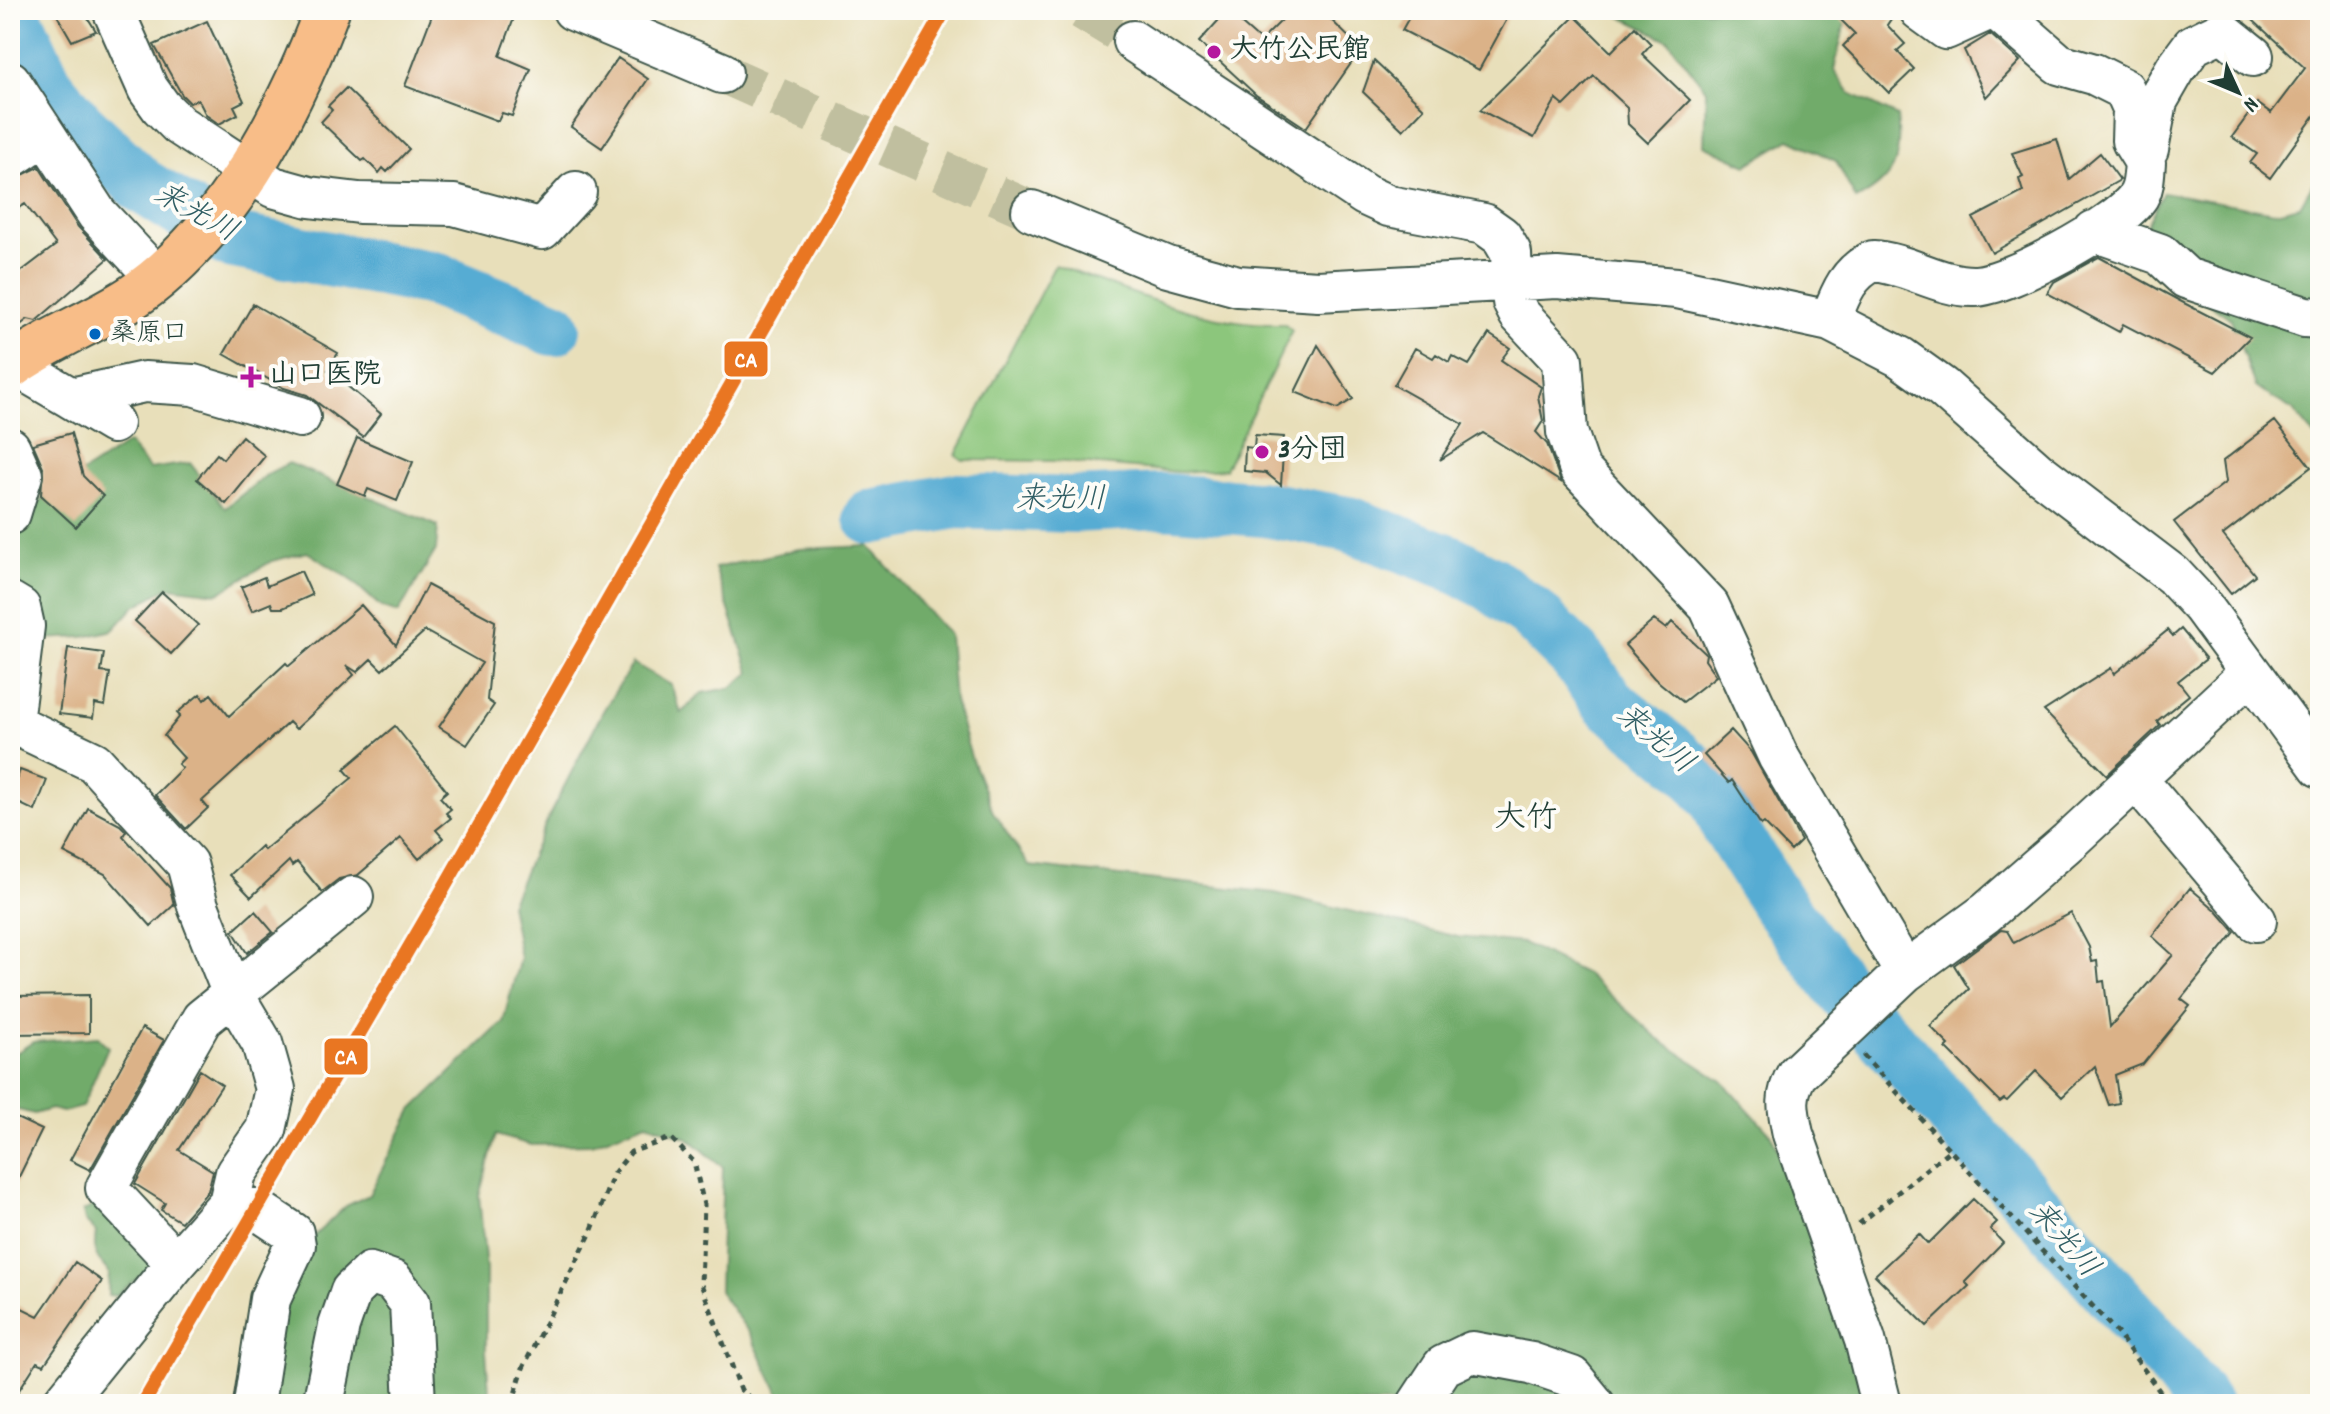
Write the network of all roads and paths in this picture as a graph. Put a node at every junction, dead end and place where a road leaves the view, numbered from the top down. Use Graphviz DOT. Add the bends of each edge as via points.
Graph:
graph roads {
  1 [pos="113,10"];
  2 [pos="327,10"];
  3 [pos="573,10"];
  4 [pos="1920,10"];
  5 [pos="1988,10"];
  6 [pos="1997,10"];
  7 [pos="1133,41"];
  8 [pos="2253,56"];
  9 [pos="722,73"];
  10 [pos="10,81"];
  11 [pos="45,135"];
  12 [pos="10,158"];
  13 [pos="2145,162"];
  14 [pos="242,180"];
  15 [pos="576,192"];
  16 [pos="1032,211"];
  17 [pos="2094,231"];
  18 [pos="169,266"];
  19 [pos="1512,281"];
  20 [pos="2320,318"];
  21 [pos="1830,321"];
  22 [pos="12,365"];
  23 [pos="71,398"];
  24 [pos="300,417"];
  25 [pos="113,423"];
  26 [pos="10,448"];
  27 [pos="10,514"];
  28 [pos="10,602"];
  29 [pos="2250,673"];
  30 [pos="2320,767"];
  31 [pos="2137,780"];
  32 [pos="353,897"];
  33 [pos="2256,921"];
  34 [pos="1898,979"];
  35 [pos="233,994"];
  36 [pos="1841,1031"];
  37 [pos="1951,1149"];
  38 [pos="229,1203"];
  39 [pos="1833,1249"];
  40 [pos="176,1263"];
  41 [pos="62,1404"];
  42 [pos="254,1404"];
  43 [pos="323,1404"];
  44 [pos="415,1404"];
  45 [pos="512,1404"];
  46 [pos="758,1404"];
  47 [pos="1418,1404"];
  48 [pos="1594,1404"];
  49 [pos="1881,1404"];
  50 [pos="2169,1404"];
  1 -- 14 [label="street" via="161,107"];
  2 -- 14 [label="main road" via="277,121"];
  3 -- 9 [label="street"];
  4 -- 5 [label="street" via="1946,29"];
  6 -- 13 [label="street" via="2059,64 2124,89 2133,109 2132,141"];
  7 -- 19 [label="street" via="1365,195 1389,206 1484,224 1501,236 1511,253"];
  8 -- 13 [label="street" via="2222,31 2193,45 2157,101"];
  10 -- 11 [label="street"];
  11 -- 12 [label="street"];
  11 -- 18 [label="street" via="97,214"];
  13 -- 17 [label="street" via="2140,195"];
  14 -- 15 [label="street" via="359,203 454,205 542,229"];
  14 -- 18 [label="main road"];
  16 -- 19 [label="street" via="1168,267 1238,286 1318,291"];
  17 -- 20 [label="street" via="2160,254 2186,278"];
  17 -- 21 [label="street" via="2022,273 1977,286 1873,261 1845,284"];
  18 -- 22 [label="main road" via="132,297"];
  19 -- 21 [label="street" via="1557,278 1677,288"];
  19 -- 34 [label="street" via="1519,314 1562,360 1567,432 1580,470 1709,606 1778,756"];
  21 -- 29 [label="street" via="1900,357 1942,387 2038,472 2173,575"];
  22 -- 23 [label="street"];
  23 -- 24 [label="street" via="144,382 193,385"];
  23 -- 25 [label="street"];
  26 -- 27 [label="street" via="22,475"];
  28 -- 35 [label="street" via="20,608 24,626 12,723 94,762 187,864"];
  29 -- 30 [label="street"];
  29 -- 31 [label="street"];
  31 -- 33 [label="street"];
  31 -- 34 [label="street" via="1986,913"];
  32 -- 35 [label="street"];
  34 -- 36 [label="street"];
  35 -- 38 [label="street" via="262,1043 275,1089 266,1130 236,1173"];
  35 -- 40 [label="street" via="202,1019 106,1188"];
  36 -- 37 [label="path"];
  36 -- 39 [label="street" via="1797,1074 1786,1102"];
  37 -- 39 [label="path"];
  37 -- 50 [label="path" via="2118,1334"];
  38 -- 40 [label="street"];
  38 -- 42 [label="street" via="258,1210 293,1233 295,1245 270,1299"];
  39 -- 49 [label="street"];
  40 -- 41 [label="street"];
  43 -- 44 [label="street" via="351,1291 370,1273 393,1281 410,1303"];
  45 -- 46 [label="path" via="523,1368 591,1232 614,1173 631,1152 671,1138 694,1162 704,1205 701,1284 741,1390"];
  47 -- 48 [label="street" via="1443,1366 1472,1352 1572,1377"];
}
